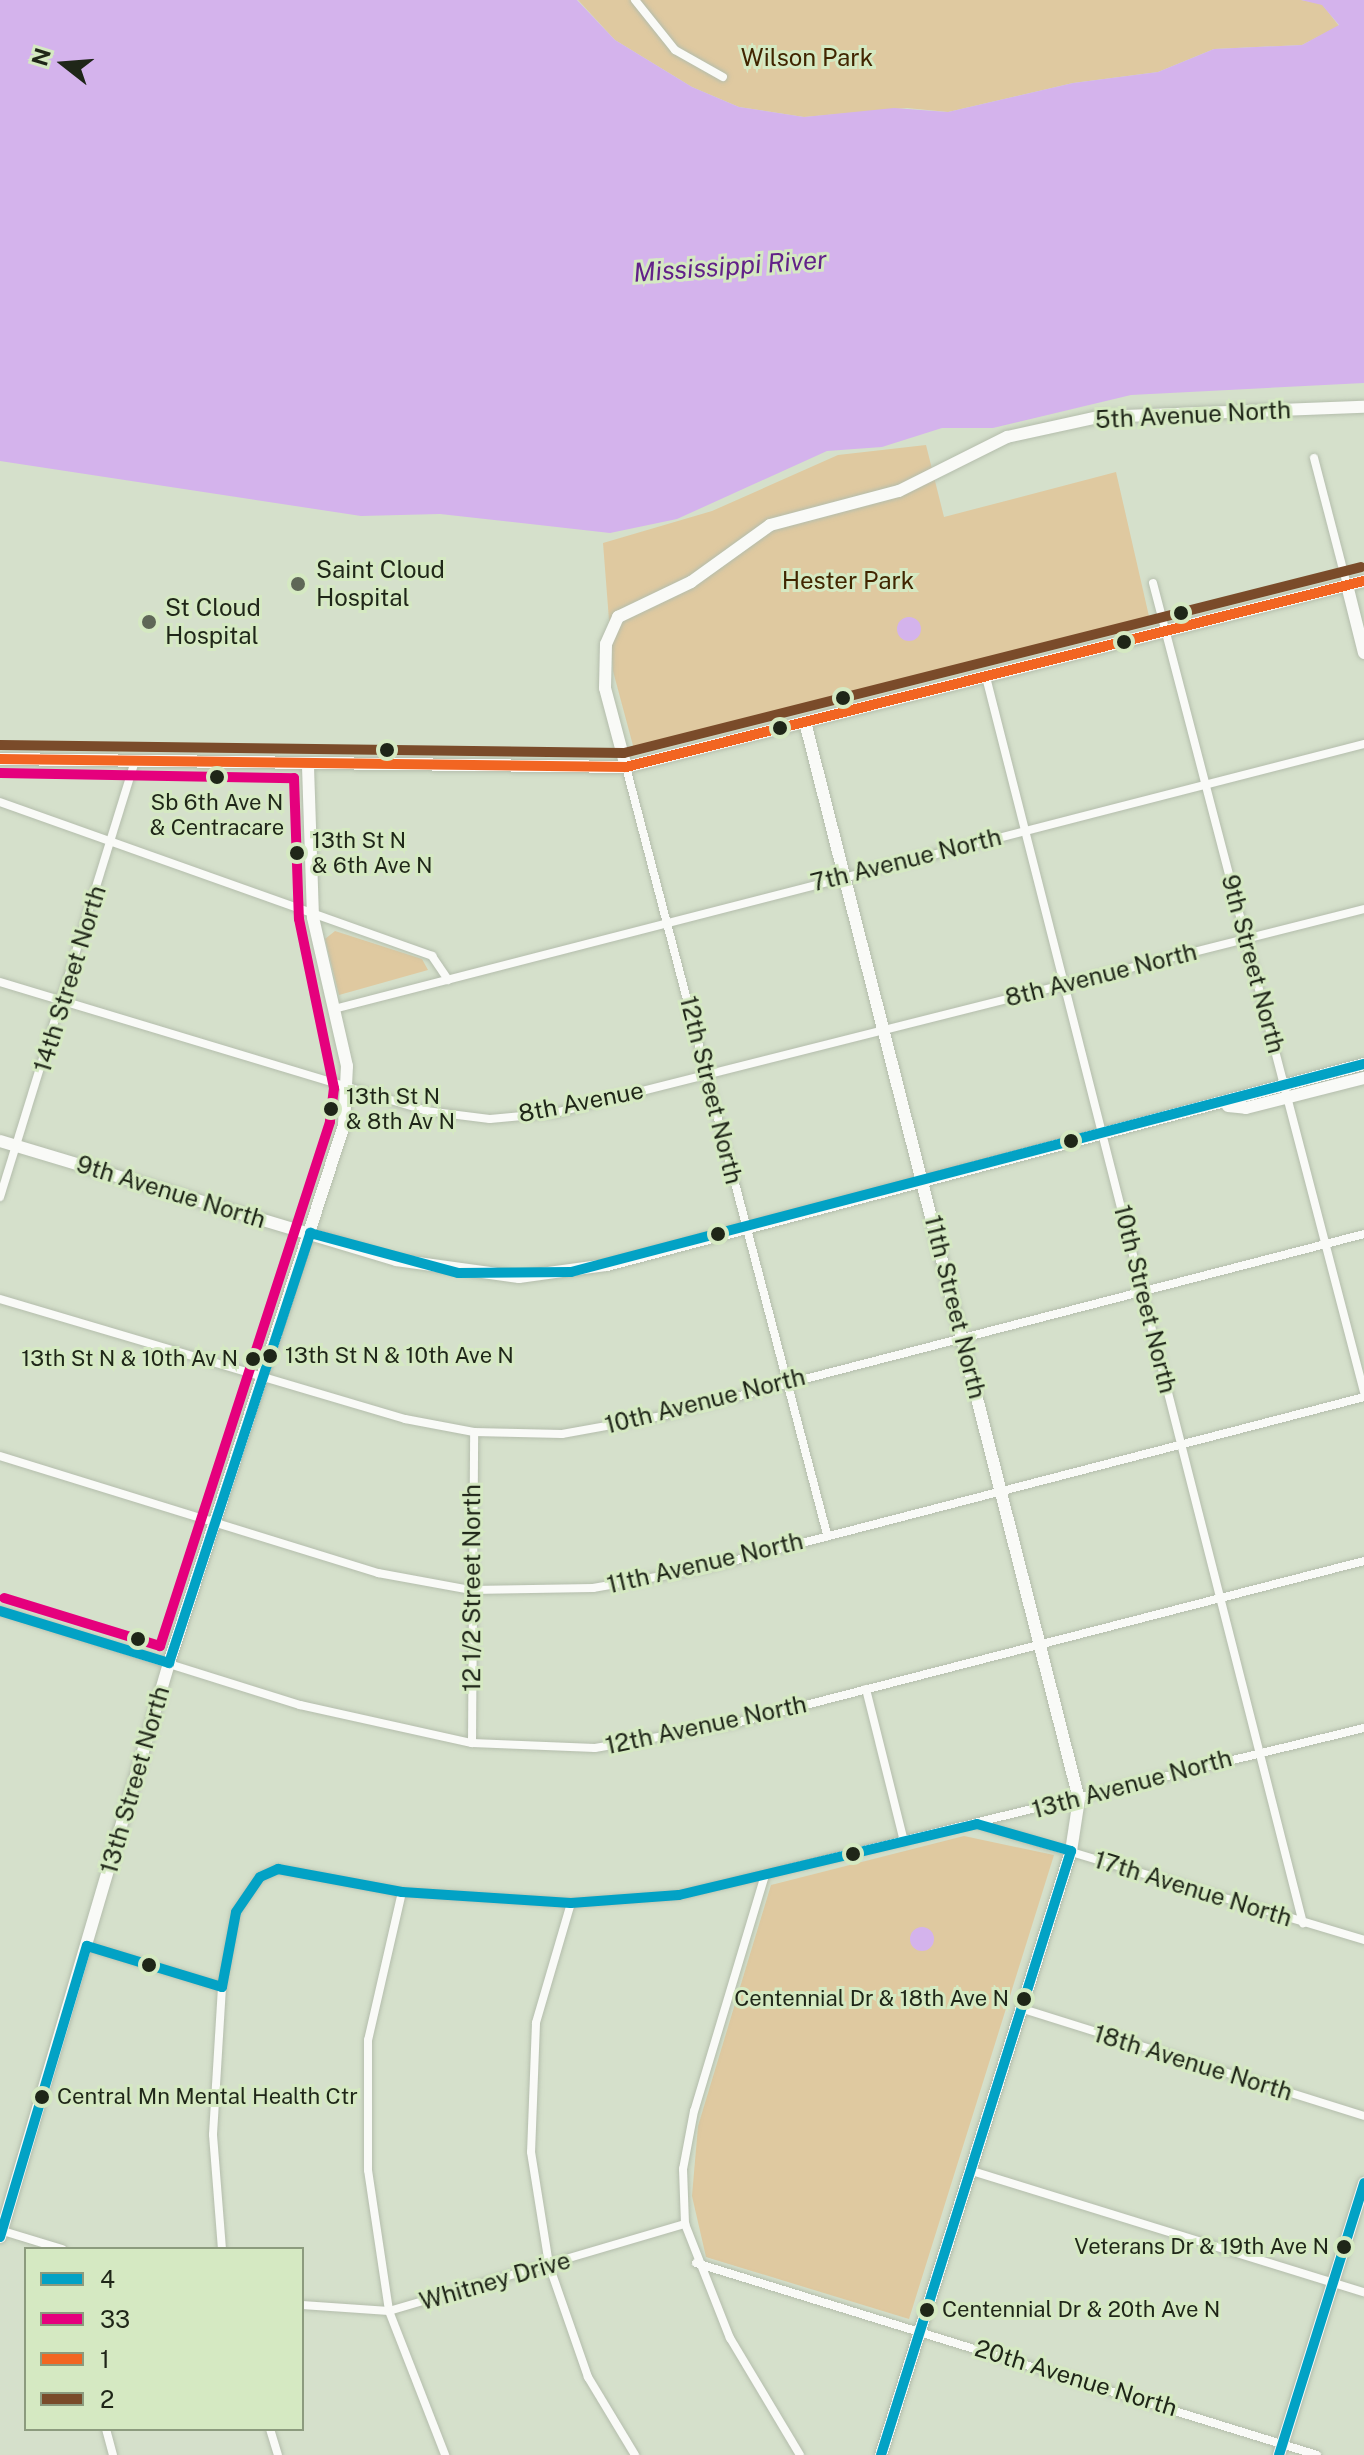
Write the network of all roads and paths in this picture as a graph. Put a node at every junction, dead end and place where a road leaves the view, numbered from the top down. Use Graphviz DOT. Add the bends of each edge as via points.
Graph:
graph roads {
  1 [pos="635,0"];
  2 [pos="723,77"];
  3 [pos="1364,407"];
  4 [pos="1314,458"];
  5 [pos="1364,581"];
  6 [pos="1153,583"];
  7 [pos="1347,585"];
  8 [pos="1167,631"];
  9 [pos="606,644"];
  10 [pos="1364,653"];
  11 [pos="986,677"];
  12 [pos="805,722"];
  13 [pos="1364,744"];
  14 [pos="0,759"];
  15 [pos="135,760"];
  16 [pos="308,764"];
  17 [pos="626,767"];
  18 [pos="1207,784"];
  19 [pos="0,802"];
  20 [pos="1026,829"];
  21 [pos="112,842"];
  22 [pos="844,875"];
  23 [pos="1364,909"];
  24 [pos="313,917"];
  25 [pos="670,922"];
  26 [pos="1245,939"];
  27 [pos="448,980"];
  28 [pos="0,982"];
  29 [pos="1066,984"];
  30 [pos="65,1001"];
  31 [pos="334,1009"];
  32 [pos="885,1029"];
  33 [pos="1364,1064"];
  34 [pos="706,1075"];
  35 [pos="1364,1078"];
  36 [pos="1284,1084"];
  37 [pos="348,1087"];
  38 [pos="1287,1097"];
  39 [pos="1228,1106"];
  40 [pos="1107,1137"];
  41 [pos="0,1141"];
  42 [pos="16,1146"];
  43 [pos="924,1184"];
  44 [pos="0,1197"];
  45 [pos="745,1230"];
  46 [pos="310,1233"];
  47 [pos="1364,1234"];
  48 [pos="1322,1244"];
  49 [pos="1141,1291"];
  50 [pos="0,1299"];
  51 [pos="961,1336"];
  52 [pos="264,1374"];
  53 [pos="783,1381"];
  54 [pos="1364,1395"];
  55 [pos="474,1432"];
  56 [pos="1181,1443"];
  57 [pos="0,1456"];
  58 [pos="1000,1490"];
  59 [pos="213,1522"];
  60 [pos="827,1534"];
  61 [pos="1364,1561"];
  62 [pos="471,1590"];
  63 [pos="1222,1597"];
  64 [pos="0,1611"];
  65 [pos="1039,1644"];
  66 [pos="169,1663"];
  67 [pos="866,1689"];
  68 [pos="1364,1728"];
  69 [pos="472,1743"];
  70 [pos="1260,1750"];
  71 [pos="1079,1799"];
  72 [pos="977,1824"];
  73 [pos="904,1841"];
  74 [pos="1071,1851"];
  75 [pos="765,1875"];
  76 [pos="402,1892"];
  77 [pos="571,1903"];
  78 [pos="1303,1923"];
  79 [pos="1364,1940"];
  80 [pos="87,1946"];
  81 [pos="222,1987"];
  82 [pos="1023,2009"];
  83 [pos="1364,2116"];
  84 [pos="969,2170"];
  85 [pos="1364,2183"];
  86 [pos="685,2224"];
  87 [pos="1,2234"];
  88 [pos="54,2247"];
  89 [pos="222,2247"];
  90 [pos="696,2263"];
  91 [pos="549,2265"];
  92 [pos="1333,2282"];
  93 [pos="1364,2292"];
  94 [pos="304,2305"];
  95 [pos="389,2311"];
  96 [pos="920,2330"];
  97 [pos="107,2431"];
  98 [pos="271,2431"];
  99 [pos="1281,2450"];
  100 [pos="113,2455"];
  101 [pos="278,2455"];
  102 [pos="445,2455"];
  103 [pos="635,2455"];
  104 [pos="800,2455"];
  105 [pos="881,2455"];
  106 [pos="1317,2455"];
  1 -- 2 [label="street" via="675,50"];
  3 -- 9 [label="street, 5th Avenue North" via="1099,417 1007,437 899,491 770,525 691,582 638,601 618,617"];
  4 -- 7 [label="street"];
  5 -- 7 [label="street"];
  6 -- 8 [label="street, 9th Street North"];
  7 -- 8 [label="street"];
  7 -- 10 [label="street"];
  8 -- 11 [label="street"];
  8 -- 18 [label="street, 9th Street North"];
  9 -- 17 [label="street, 12th Street North" via="605,688"];
  11 -- 12 [label="street"];
  11 -- 20 [label="street, 10th Street North"];
  12 -- 17 [label="street"];
  12 -- 22 [label="street, 11th Street North"];
  13 -- 18 [label="street, 7th Avenue North"];
  14 -- 15 [label="street"];
  15 -- 16 [label="street"];
  15 -- 21 [label="street, 14th Street North"];
  16 -- 17 [label="street"];
  16 -- 24 [label="street, 13th Street North"];
  17 -- 25 [label="street, 12th Street North"];
  18 -- 20 [label="street, 7th Avenue North"];
  18 -- 26 [label="street, 9th Street North"];
  19 -- 21 [label="street"];
  20 -- 22 [label="street, 7th Avenue North"];
  20 -- 29 [label="street, 10th Street North"];
  21 -- 24 [label="street"];
  21 -- 30 [label="street, 14th Street North"];
  22 -- 25 [label="street, 7th Avenue North"];
  22 -- 32 [label="street, 11th Street North"];
  23 -- 26 [label="street, 8th Avenue North"];
  24 -- 27 [label="street" via="432,956"];
  24 -- 31 [label="street, 13th Street North"];
  25 -- 27 [label="street, 7th Avenue North"];
  25 -- 34 [label="street, 12th Street North"];
  26 -- 29 [label="street, 8th Avenue North"];
  26 -- 36 [label="street, 9th Street North"];
  27 -- 31 [label="street, 7th Avenue North"];
  28 -- 30 [label="street, 8th Avenue"];
  29 -- 32 [label="street, 8th Avenue North"];
  29 -- 40 [label="street, 10th Street North"];
  30 -- 37 [label="street, 8th Avenue"];
  30 -- 42 [label="street, 14th Street North"];
  31 -- 37 [label="street, 13th Street North"];
  32 -- 34 [label="street, 8th Avenue"];
  32 -- 43 [label="street, 11th Street North"];
  33 -- 36 [label="street, 9th Avenue North"];
  34 -- 37 [label="street, 8th Avenue" via="555,1113 490,1119 426,1111"];
  34 -- 45 [label="street, 12th Street North"];
  35 -- 38 [label="street, 9th Avenue North"];
  36 -- 38 [label="street, 9th Street North"];
  36 -- 39 [label="street, 9th Avenue North" via="1244,1093"];
  37 -- 46 [label="street, 13th Street North"];
  38 -- 39 [label="street, 9th Avenue North"];
  38 -- 48 [label="street, 9th Street North"];
  39 -- 40 [label="street, 9th Avenue North"];
  40 -- 43 [label="street, 9th Avenue North"];
  40 -- 49 [label="street, 10th Street North"];
  41 -- 42 [label="street, 9th Avenue North"];
  42 -- 44 [label="street, 14th Street North"];
  42 -- 46 [label="street, 9th Avenue North"];
  43 -- 45 [label="street, 9th Avenue North"];
  43 -- 51 [label="street, 11th Street North"];
  45 -- 46 [label="street, 9th Avenue North" via="607,1265 519,1277 428,1267"];
  45 -- 53 [label="street, 12th Street North"];
  46 -- 52 [label="street, 13th Street North"];
  47 -- 48 [label="street, 10th Avenue North"];
  48 -- 49 [label="street, 10th Avenue North"];
  48 -- 54 [label="street, 9th Street North"];
  49 -- 51 [label="street, 10th Avenue North"];
  49 -- 56 [label="street, 10th Street North"];
  50 -- 52 [label="street, 10th Avenue North"];
  51 -- 53 [label="street, 10th Avenue North"];
  51 -- 58 [label="street, 11th Street North"];
  52 -- 55 [label="street, 10th Avenue North" via="405,1419"];
  52 -- 59 [label="street, 13th Street North"];
  53 -- 55 [label="street, 10th Avenue North" via="662,1416 562,1434"];
  53 -- 60 [label="street, 12th Street North"];
  54 -- 56 [label="street, 11th Avenue North"];
  55 -- 62 [label="street, 12 1/2 Street North"];
  56 -- 58 [label="street, 11th Avenue North"];
  56 -- 63 [label="street, 10th Street North"];
  57 -- 59 [label="street, 11th Avenue North"];
  58 -- 60 [label="street, 11th Avenue North"];
  58 -- 65 [label="street, 11th Street North"];
  59 -- 62 [label="street, 11th Avenue North" via="378,1573"];
  59 -- 66 [label="street, 13th Street North"];
  60 -- 62 [label="street, 11th Avenue North" via="593,1588"];
  61 -- 63 [label="street, 12th Avenue North"];
  62 -- 69 [label="street, 12 1/2 Street North"];
  63 -- 65 [label="street, 12th Avenue North"];
  63 -- 70 [label="street, 10th Street North"];
  64 -- 66 [label="street, 12th Avenue North"];
  65 -- 67 [label="street, 12th Avenue North"];
  65 -- 71 [label="street, 11th Street North"];
  66 -- 69 [label="street, 12th Avenue North" via="300,1705"];
  66 -- 80 [label="street, 13th Street North"];
  67 -- 69 [label="street, 12th Avenue North" via="595,1748"];
  67 -- 73 [label="street"];
  68 -- 70 [label="street, 13th Avenue North"];
  70 -- 71 [label="street, 13th Avenue North"];
  70 -- 78 [label="street, 10th Street North"];
  71 -- 72 [label="street, 13th Avenue North"];
  71 -- 74 [label="street"];
  72 -- 73 [label="street, 13th Avenue North"];
  72 -- 74 [label="street, 17th Avenue North"];
  73 -- 75 [label="street, 13th Avenue North"];
  74 -- 78 [label="street, 17th Avenue North"];
  74 -- 82 [label="street"];
  75 -- 77 [label="street, 13th Avenue North" via="679,1895"];
  75 -- 86 [label="street" via="694,2111 683,2169"];
  76 -- 77 [label="street, 13th Avenue North"];
  76 -- 81 [label="street, 13th Avenue North" via="296,1868 260,1877 236,1912"];
  76 -- 95 [label="street" via="368,2040 368,2170"];
  77 -- 91 [label="street" via="536,2023 531,2152"];
  78 -- 79 [label="street, 17th Avenue North"];
  80 -- 81 [label="street"];
  80 -- 87 [label="street, 13th Street North"];
  81 -- 89 [label="street, 13th Avenue North" via="213,2135"];
  82 -- 83 [label="street, 18th Avenue North"];
  82 -- 84 [label="street"];
  84 -- 92 [label="street"];
  84 -- 96 [label="street"];
  85 -- 92 [label="street"];
  86 -- 90 [label="street"];
  86 -- 91 [label="street, Whitney Drive"];
  87 -- 88 [label="street"];
  90 -- 96 [label="street, 20th Avenue North"];
  90 -- 104 [label="street" via="784,2438"];
  91 -- 95 [label="street, Whitney Drive"];
  91 -- 103 [label="street" via="588,2377"];
  92 -- 93 [label="street"];
  92 -- 99 [label="street"];
  94 -- 95 [label="street, Whitney Drive"];
  95 -- 102 [label="street"];
  96 -- 99 [label="street, 20th Avenue North"];
  96 -- 105 [label="street"];
  97 -- 100 [label="street"];
  98 -- 101 [label="street"];
  99 -- 106 [label="street, 20th Avenue North"];
}
